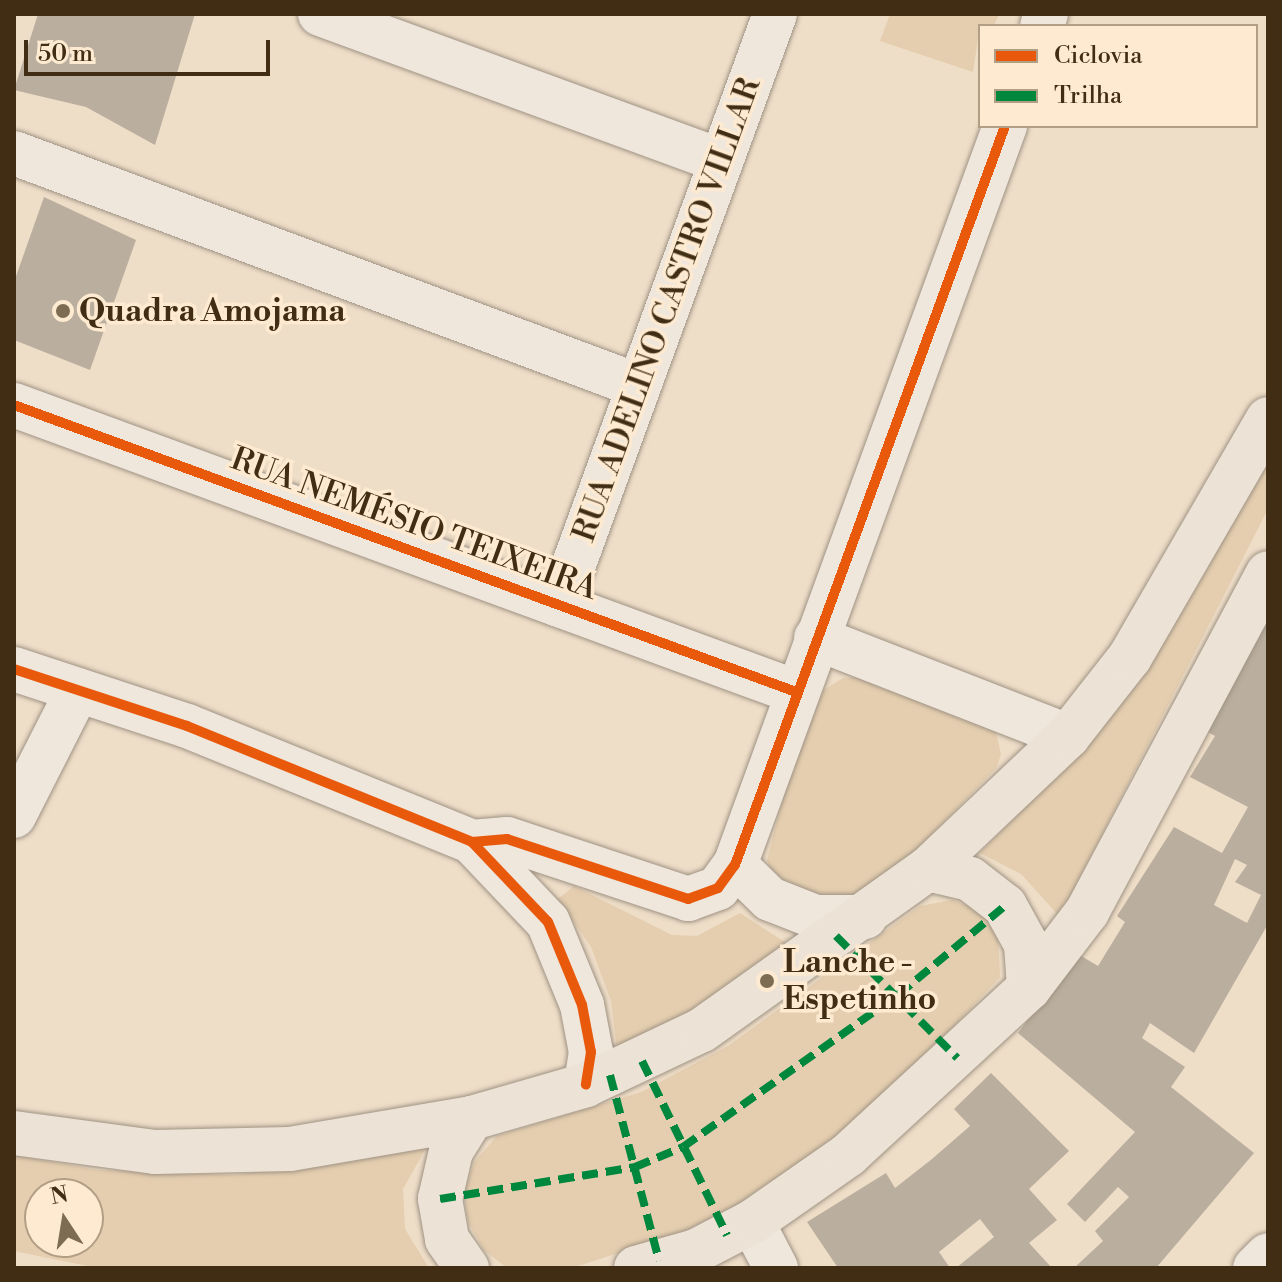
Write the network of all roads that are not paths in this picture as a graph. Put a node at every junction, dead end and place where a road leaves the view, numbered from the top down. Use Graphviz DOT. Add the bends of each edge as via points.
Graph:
graph roads {
  1 [pos="320,14"];
  2 [pos="775,14"];
  3 [pos="1004,128"];
  4 [pos="14,153"];
  5 [pos="721,161"];
  6 [pos="639,386"];
  7 [pos="14,405"];
  8 [pos="1268,419"];
  9 [pos="1268,573"];
  10 [pos="559,605"];
  11 [pos="816,638"];
  12 [pos="14,669"];
  13 [pos="78,690"];
  14 [pos="796,692"];
  15 [pos="1068,736"];
  16 [pos="14,816"];
  17 [pos="472,842"];
  18 [pos="735,865"];
  19 [pos="928,869"];
  20 [pos="865,917"];
  21 [pos="1029,988"];
  22 [pos="586,1085"];
  23 [pos="472,1118"];
  24 [pos="14,1133"];
  25 [pos="752,1222"];
  26 [pos="1268,1255"];
  27 [pos="700,1259"];
  28 [pos="467,1268"];
  29 [pos="636,1268"];
  30 [pos="776,1268"];
  31 [pos="1255,1268"];
  1 -- 5 [label="street"];
  2 -- 5 [label="street, RUA ADELINO CASTRO VILLAR"];
  3 -- 11 [label="street"];
  4 -- 6 [label="street"];
  5 -- 6 [label="street, RUA ADELINO CASTRO VILLAR"];
  6 -- 10 [label="street, RUA ADELINO CASTRO VILLAR"];
  7 -- 10 [label="street, RUA NEMÉSIO TEIXEIRA"];
  8 -- 15 [label="main road" via="1130,657"];
  9 -- 21 [label="main road" via="1087,912"];
  10 -- 14 [label="street, RUA NEMÉSIO TEIXEIRA"];
  11 -- 14 [label="street"];
  11 -- 15 [label="street"];
  12 -- 13 [label="street"];
  13 -- 16 [label="street"];
  13 -- 17 [label="street" via="187,726"];
  14 -- 18 [label="street"];
  15 -- 19 [label="main road"];
  17 -- 18 [label="street" via="507,839 688,899 718,888"];
  17 -- 22 [label="street" via="548,922 582,1005 591,1052"];
  18 -- 20 [label="street" via="782,903 816,917"];
  19 -- 20 [label="main road"];
  19 -- 21 [label="main road" via="970,879 1005,906 1026,944"];
  20 -- 22 [label="main road" via="702,1030"];
  21 -- 25 [label="main road" via="848,1155"];
  22 -- 23 [label="main road"];
  23 -- 24 [label="main road" via="290,1149 155,1152"];
  23 -- 28 [label="main road" via="451,1151 440,1199 447,1239"];
  25 -- 27 [label="main road"];
  25 -- 30 [label="street"];
  26 -- 31 [label="street"];
  27 -- 29 [label="main road"];
}
